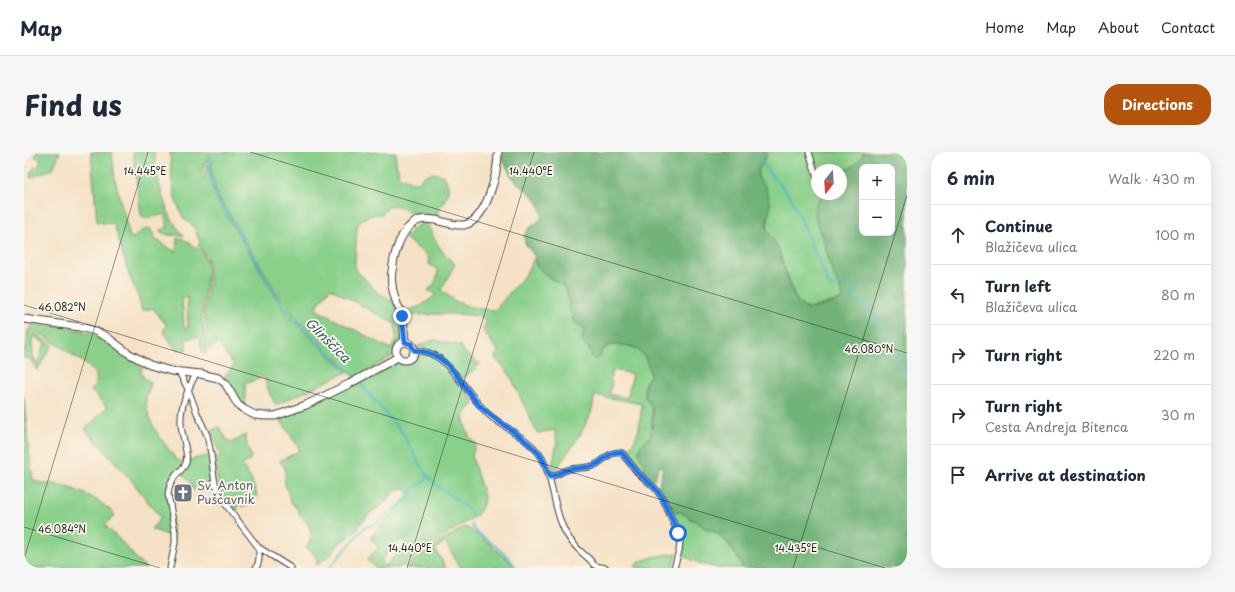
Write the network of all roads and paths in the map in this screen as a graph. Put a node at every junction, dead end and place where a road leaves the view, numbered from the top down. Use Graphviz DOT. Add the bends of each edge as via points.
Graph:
graph roads {
  1 [pos="498,152"];
  2 [pos="809,152"];
  3 [pos="813,164"];
  4 [pos="24,318"];
  5 [pos="405,342"];
  6 [pos="414,350"];
  7 [pos="398,357"];
  8 [pos="179,372"];
  9 [pos="196,374"];
  10 [pos="188,389"];
  11 [pos="550,477"];
  12 [pos="258,547"];
  13 [pos="170,568"];
  14 [pos="256,568"];
  15 [pos="291,568"];
  16 [pos="606,568"];
  17 [pos="674,568"];
  1 -- 5 [label="street" via="494,179 485,205 473,222 455,225 422,220 413,223 400,240 391,272 392,287 402,316"];
  2 -- 3 [label="street"];
  4 -- 8 [label="street" via="80,326 95,331 142,362"];
  5 -- 6 [label="street" via="411,344"];
  5 -- 7 [label="street" via="397,347"];
  6 -- 7 [label="street" via="410,360 404,361"];
  6 -- 11 [label="street" via="430,353 447,365 488,414 540,454"];
  7 -- 9 [label="street" via="306,405 276,416 265,416 245,410 238,404 225,383 218,378"];
  8 -- 9 [label="street"];
  8 -- 10 [label="street"];
  9 -- 10 [label="street"];
  10 -- 12 [label="street" via="207,435 217,492"];
  10 -- 13 [label="street" via="181,413 186,464 168,489 175,532"];
  11 -- 16 [label="street" via="562,525 567,534 582,554 595,565"];
  11 -- 17 [label="street" via="592,466 611,453 622,453 663,499 680,542"];
  12 -- 14 [label="street" via="260,556"];
  12 -- 15 [label="street"];
}
